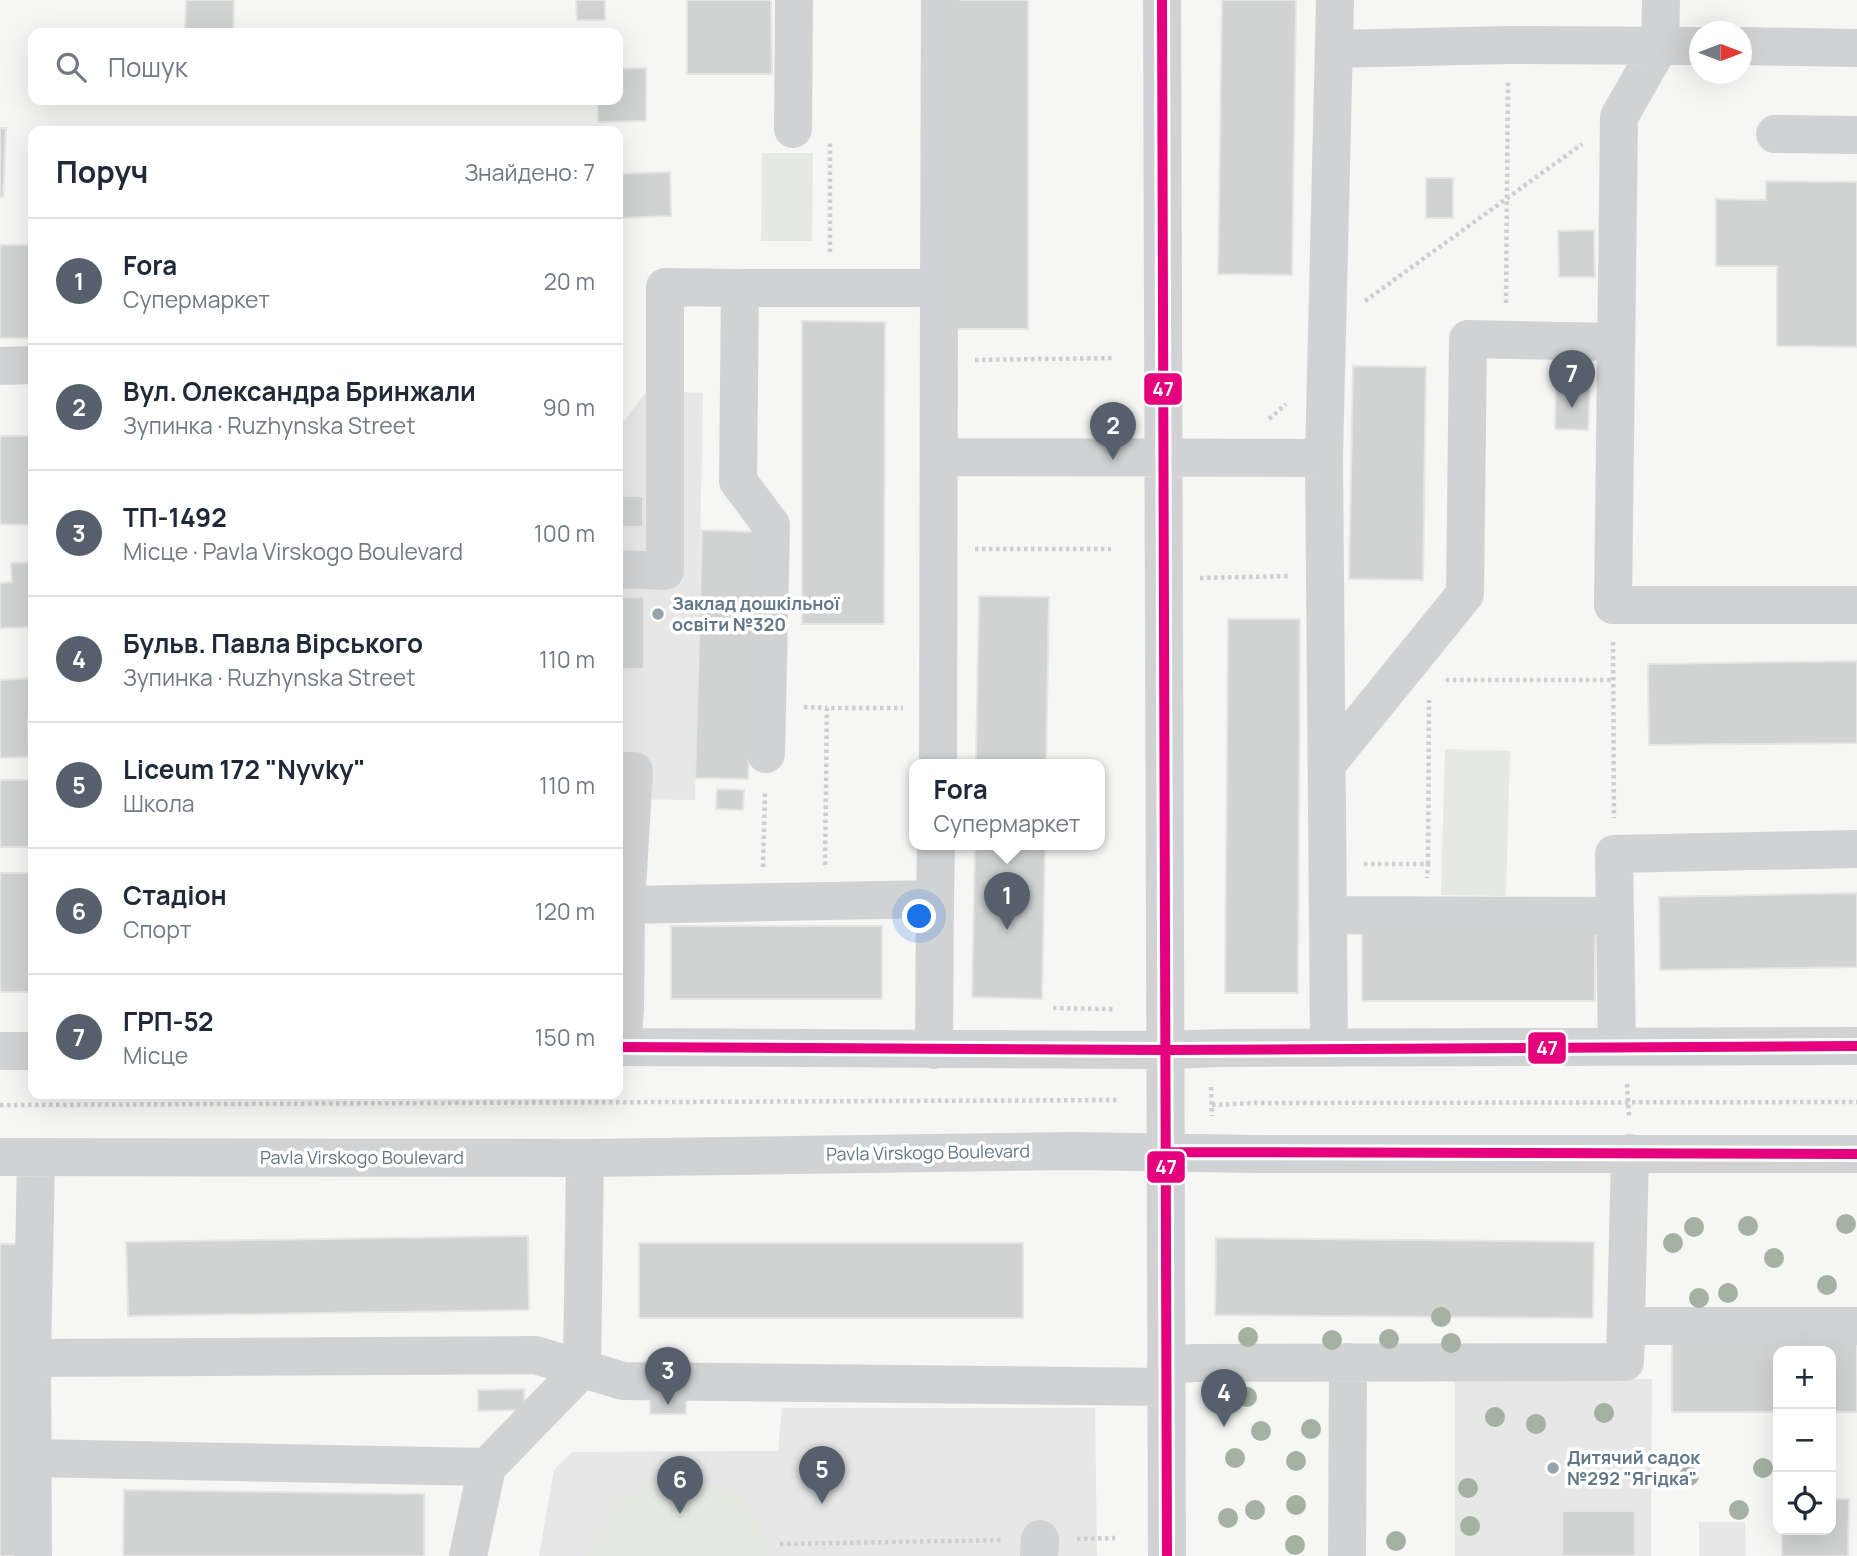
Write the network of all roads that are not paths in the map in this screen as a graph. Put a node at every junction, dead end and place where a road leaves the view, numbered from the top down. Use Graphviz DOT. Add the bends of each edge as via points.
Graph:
graph roads {
  1 [pos="794,0"];
  2 [pos="940,0"];
  3 [pos="1162,0"];
  4 [pos="1335,0"];
  5 [pos="1661,0"];
  6 [pos="1660,45"];
  7 [pos="1689,46"];
  8 [pos="1752,46"];
  9 [pos="1857,48"];
  10 [pos="1334,49"];
  11 [pos="793,129"];
  12 [pos="1775,134"];
  13 [pos="1857,135"];
  14 [pos="740,288"];
  15 [pos="939,288"];
  16 [pos="1616,342"];
  17 [pos="28,365"];
  18 [pos="0,366"];
  19 [pos="939,457"];
  20 [pos="1163,458"];
  21 [pos="1324,458"];
  22 [pos="623,569"];
  23 [pos="1857,605"];
  24 [pos="766,754"];
  25 [pos="938,759"];
  26 [pos="1327,764"];
  27 [pos="623,771"];
  28 [pos="1857,849"];
  29 [pos="936,850"];
  30 [pos="935,900"];
  31 [pos="626,905"];
  32 [pos="1328,915"];
  33 [pos="1615,916"];
  34 [pos="623,1024"];
  35 [pos="1617,1046"];
  36 [pos="1857,1046"];
  37 [pos="623,1047"];
  38 [pos="1328,1048"];
  39 [pos="934,1050"];
  40 [pos="1165,1050"];
  41 [pos="0,1051"];
  42 [pos="28,1051"];
  43 [pos="1165,1152"];
  44 [pos="1630,1153"];
  45 [pos="1857,1154"];
  46 [pos="18,1158"];
  47 [pos="585,1158"];
  48 [pos="1626,1326"];
  49 [pos="1857,1326"];
  50 [pos="32,1358"];
  51 [pos="1348,1362"];
  52 [pos="582,1369"];
  53 [pos="1166,1376"];
  54 [pos="33,1458"];
  55 [pos="487,1467"];
  56 [pos="33,1556"];
  57 [pos="468,1556"];
  58 [pos="1167,1556"];
  59 [pos="1347,1556"];
  1 -- 11 [label="street"];
  2 -- 15 [label="street"];
  3 -- 20 [label="street"];
  4 -- 10 [label="street"];
  5 -- 6 [label="street"];
  6 -- 7 [label="street"];
  6 -- 10 [label="street"];
  6 -- 16 [label="street" via="1619,117"];
  8 -- 9 [label="street"];
  10 -- 21 [label="street"];
  12 -- 13 [label="street"];
  14 -- 15 [label="street"];
  14 -- 22 [label="street" via="665,287 665,571"];
  14 -- 24 [label="street" via="738,481 771,524"];
  15 -- 19 [label="street"];
  16 -- 23 [label="street" via="1613,605"];
  16 -- 26 [label="street" via="1468,339 1465,594 1427,662"];
  17 -- 18 [label="street"];
  19 -- 20 [label="street"];
  19 -- 25 [label="street"];
  20 -- 21 [label="street"];
  20 -- 40 [label="street"];
  21 -- 26 [label="street"];
  26 -- 32 [label="street"];
  27 -- 31 [label="street" via="634,771"];
  28 -- 33 [label="street" via="1614,854"];
  29 -- 30 [label="street"];
  30 -- 31 [label="street"];
  30 -- 39 [label="street"];
  31 -- 34 [label="street"];
  32 -- 33 [label="street"];
  32 -- 38 [label="street"];
  33 -- 35 [label="street"];
  35 -- 36 [label="street"];
  35 -- 38 [label="street"];
  37 -- 39 [label="street"];
  38 -- 40 [label="street"];
  39 -- 40 [label="street"];
  40 -- 43 [label="street"];
  41 -- 42 [label="street"];
  43 -- 44 [label="street, Pavla Virskogo Boulevard"];
  43 -- 47 [label="street, Pavla Virskogo Boulevard"];
  43 -- 53 [label="street"];
  44 -- 45 [label="street, Pavla Virskogo Boulevard"];
  44 -- 48 [label="street"];
  46 -- 47 [label="street, Pavla Virskogo Boulevard"];
  46 -- 50 [label="street"];
  47 -- 52 [label="street"];
  48 -- 49 [label="street"];
  48 -- 51 [label="street" via="1625,1362"];
  50 -- 52 [label="street" via="535,1355"];
  50 -- 54 [label="street"];
  51 -- 53 [label="street" via="1195,1363"];
  51 -- 59 [label="street"];
  52 -- 53 [label="street" via="623,1381"];
  52 -- 55 [label="street"];
  53 -- 58 [label="street"];
  54 -- 55 [label="street"];
  54 -- 56 [label="street"];
  55 -- 57 [label="street"];
}
